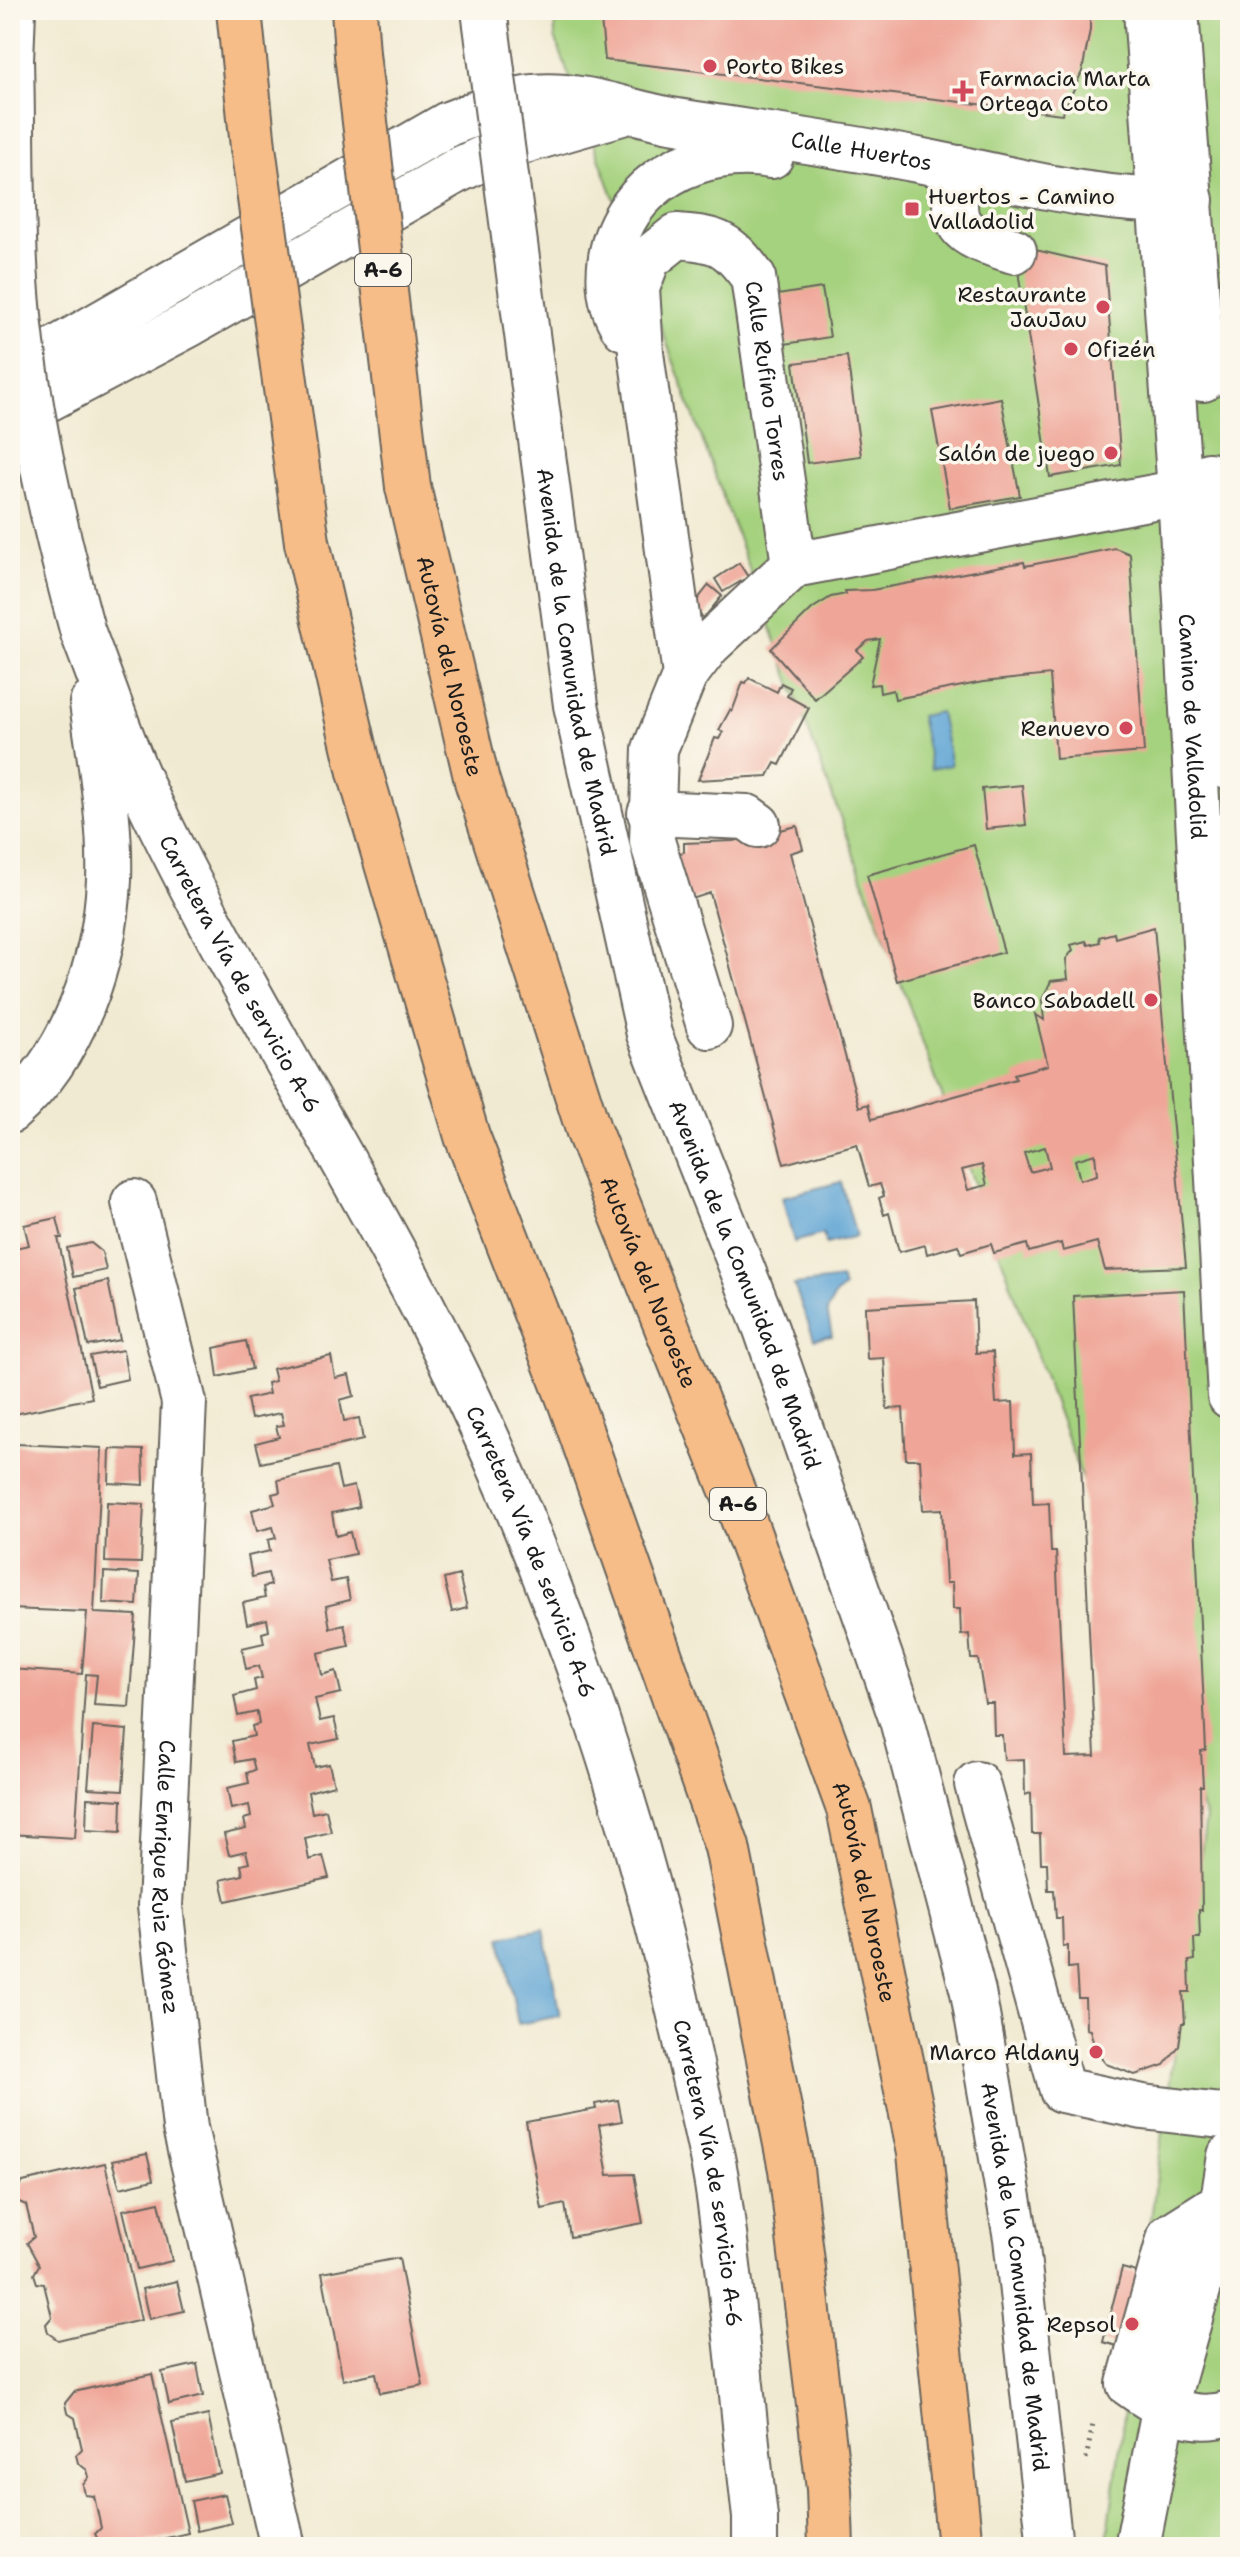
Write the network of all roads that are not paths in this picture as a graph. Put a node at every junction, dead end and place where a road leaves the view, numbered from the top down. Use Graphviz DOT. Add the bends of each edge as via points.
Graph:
graph roads {
  1 [pos="13,10"];
  2 [pos="239,10"];
  3 [pos="354,10"];
  4 [pos="484,10"];
  5 [pos="1146,10"];
  6 [pos="1176,10"];
  7 [pos="11,60"];
  8 [pos="625,112"];
  9 [pos="862,151"];
  10 [pos="960,168"];
  11 [pos="1176,201"];
  12 [pos="1014,251"];
  13 [pos="641,353"];
  14 [pos="10,371"];
  15 [pos="10,419"];
  16 [pos="1207,490"];
  17 [pos="794,565"];
  18 [pos="83,633"];
  19 [pos="685,675"];
  20 [pos="1230,768"];
  21 [pos="650,813"];
  22 [pos="758,825"];
  23 [pos="709,1026"];
  24 [pos="10,1111"];
  25 [pos="134,1202"];
  26 [pos="1230,1396"];
  27 [pos="977,1784"];
  28 [pos="1230,2117"];
  29 [pos="1230,2156"];
  30 [pos="1226,2200"];
  31 [pos="1164,2410"];
  32 [pos="1230,2413"];
  33 [pos="283,2547"];
  34 [pos="755,2547"];
  35 [pos="831,2547"];
  36 [pos="960,2547"];
  37 [pos="1050,2547"];
  38 [pos="1137,2547"];
  1 -- 7 [label="street"];
  2 -- 35 [label="highway, bridge" via="307,542 360,772 467,1136 570,1401 727,1847 791,2169 829,2489"];
  3 -- 36 [label="highway, Autovía del Noroeste / A-6, bridge" via="408,487 477,781 589,1132 740,1510 849,1809 920,2153"];
  4 -- 37 [label="street, Avenida de la Comunidad de Madrid, bridge" via="576,705 649,1034 766,1329 902,1720 973,1992 1016,2238"];
  5 -- 11 [label="street"];
  6 -- 11 [label="street"];
  7 -- 18 [label="street, bridge" via="18,296 50,505"];
  8 -- 9 [label="street, Calle Huertos"];
  8 -- 14 [label="street, Calle Huertos" via="566,97 535,96 448,124"];
  8 -- 15 [label="street" via="514,144 456,171 190,324"];
  9 -- 10 [label="street, Calle Huertos"];
  9 -- 13 [label="street, Calle Rufino Torres" via="824,165 743,151 698,161 664,176 642,194 617,229 609,269 612,310"];
  10 -- 11 [label="street, Calle Huertos" via="1088,194"];
  10 -- 12 [label="street" via="953,204 957,222 970,237"];
  11 -- 16 [label="street"];
  13 -- 17 [label="street, Calle Rufino Torres" via="637,288 648,259 677,236 714,239 734,252 753,277"];
  13 -- 19 [label="street, Calle Rufino Torres"];
  16 -- 17 [label="street"];
  16 -- 20 [label="street, Camino de Valladolid"];
  16 -- 26 [label="street, Camino de Valladolid"];
  17 -- 19 [label="street, Calle Rufino Torres" via="708,645"];
  18 -- 24 [label="street" via="106,801 109,881 95,964 78,1015 59,1053"];
  18 -- 34 [label="street, Carretera Vía de servicio A-6" via="152,809 396,1254 467,1396 528,1537 588,1700 643,1866 716,2182"];
  19 -- 21 [label="street, Calle Rufino Torres" via="655,749"];
  21 -- 22 [label="street" via="747,817"];
  21 -- 23 [label="street, Calle Rufino Torres" via="652,841"];
  25 -- 33 [label="street, Calle Enrique Ruiz Gómez" via="184,1402 160,1906 185,2128"];
  27 -- 28 [label="street" via="1062,2090"];
  29 -- 30 [label="street"];
  30 -- 31 [label="street"];
  30 -- 31 [label="street" via="1139,2261 1110,2358 1129,2384"];
  31 -- 32 [label="street" via="1213,2418"];
  31 -- 38 [label="street"];
}
